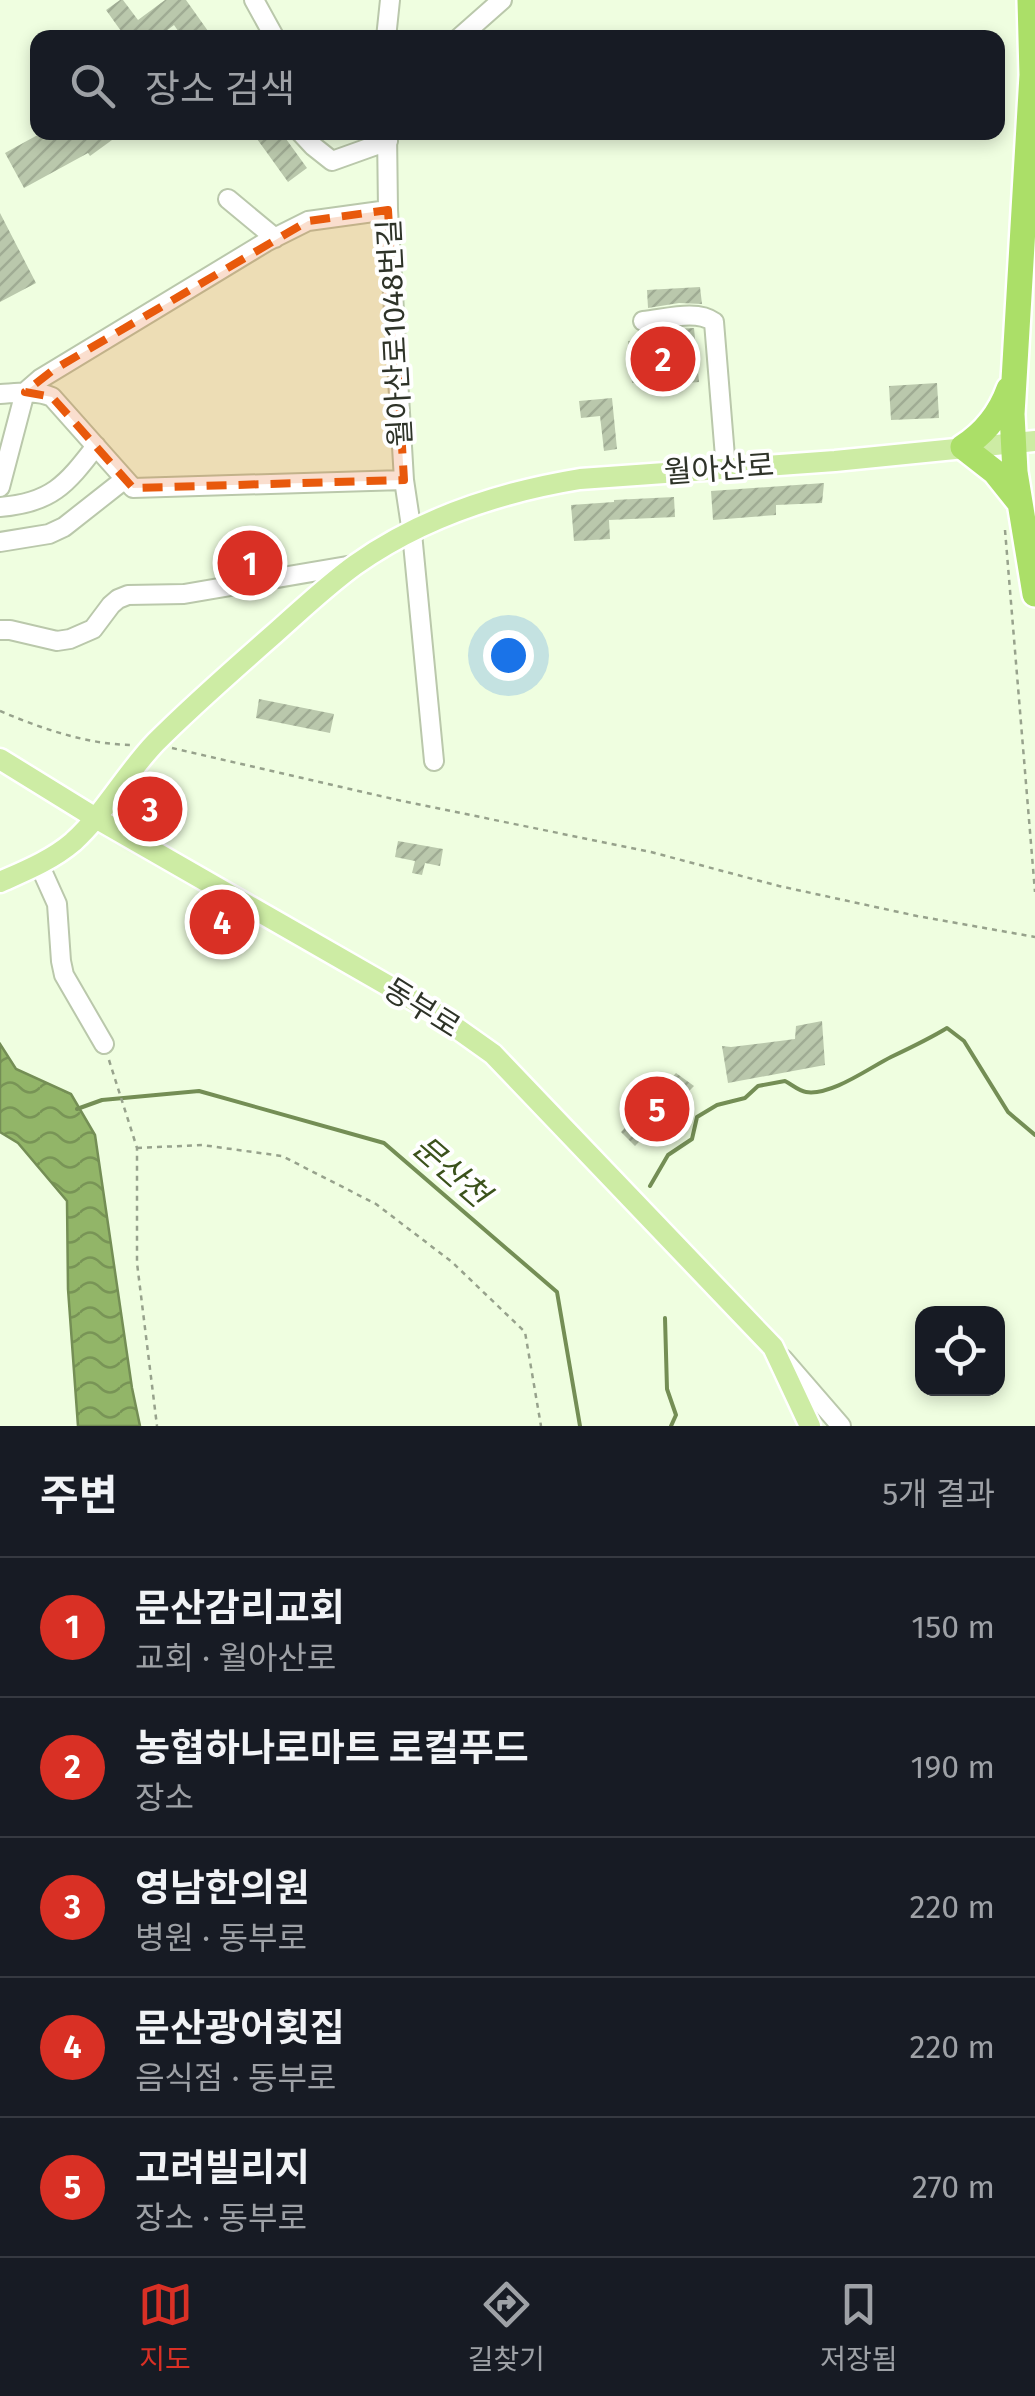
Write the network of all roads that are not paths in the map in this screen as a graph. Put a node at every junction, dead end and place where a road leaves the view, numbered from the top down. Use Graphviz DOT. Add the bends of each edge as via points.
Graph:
graph roads {
  1 [pos="254,0"];
  2 [pos="390,0"];
  3 [pos="502,0"];
  4 [pos="1030,0"];
  5 [pos="271,30"];
  6 [pos="387,30"];
  7 [pos="467,30"];
  8 [pos="307,140"];
  9 [pos="378,140"];
  10 [pos="387,140"];
  11 [pos="228,199"];
  12 [pos="388,210"];
  13 [pos="275,238"];
  14 [pos="644,321"];
  15 [pos="1014,370"];
  16 [pos="25,392"];
  17 [pos="0,394"];
  18 [pos="1024,442"];
  19 [pos="96,446"];
  20 [pos="963,447"];
  21 [pos="726,469"];
  22 [pos="125,480"];
  23 [pos="404,480"];
  24 [pos="0,487"];
  25 [pos="0,507"];
  26 [pos="1012,509"];
  27 [pos="412,533"];
  28 [pos="0,542"];
  29 [pos="356,564"];
  30 [pos="1035,594"];
  31 [pos="0,630"];
  32 [pos="0,759"];
  33 [pos="434,761"];
  34 [pos="94,816"];
  35 [pos="40,864"];
  36 [pos="0,882"];
  37 [pos="104,1044"];
  38 [pos="773,1347"];
  39 [pos="810,1426"];
  40 [pos="842,1426"];
  1 -- 5 [label="street"];
  2 -- 6 [label="street"];
  3 -- 7 [label="street"];
  4 -- 15 [label="highway" via="1032,75"];
  8 -- 9 [label="street" via="332,160"];
  10 -- 12 [label="street, 월아산로1048번길"];
  11 -- 13 [label="street"];
  12 -- 13 [label="street" via="308,221"];
  12 -- 23 [label="street, 월아산로1048번길"];
  13 -- 16 [label="street"];
  14 -- 21 [label="street" via="698,315 714,322"];
  15 -- 18 [label="highway" via="1012,414"];
  15 -- 20 [label="highway" via="1001,408"];
  16 -- 17 [label="street"];
  16 -- 19 [label="street" via="52,397"];
  16 -- 24 [label="street"];
  18 -- 20 [label="main road, 월아산로"];
  18 -- 26 [label="highway"];
  19 -- 22 [label="street"];
  19 -- 25 [label="street" via="51,494"];
  20 -- 21 [label="main road, 월아산로"];
  20 -- 26 [label="highway" via="995,472"];
  21 -- 27 [label="main road, 월아산로" via="546,485 464,509"];
  22 -- 23 [label="street" via="133,488"];
  22 -- 28 [label="street" via="64,527"];
  23 -- 27 [label="street, 월아산로1048번길"];
  26 -- 30 [label="highway"];
  27 -- 29 [label="main road, 월아산로"];
  27 -- 33 [label="street"];
  29 -- 31 [label="street" via="184,594 128,596 111,604 93,629 70,639"];
  29 -- 34 [label="main road, 월아산로" via="154,744"];
  32 -- 34 [label="main road, 동부로"];
  34 -- 35 [label="main road, 월아산로"];
  34 -- 38 [label="main road, 동부로" via="434,1012 493,1054"];
  35 -- 36 [label="main road, 월아산로"];
  35 -- 37 [label="street" via="57,904 64,975"];
  38 -- 39 [label="main road, 동부로"];
  38 -- 40 [label="street, 동부로"];
}
